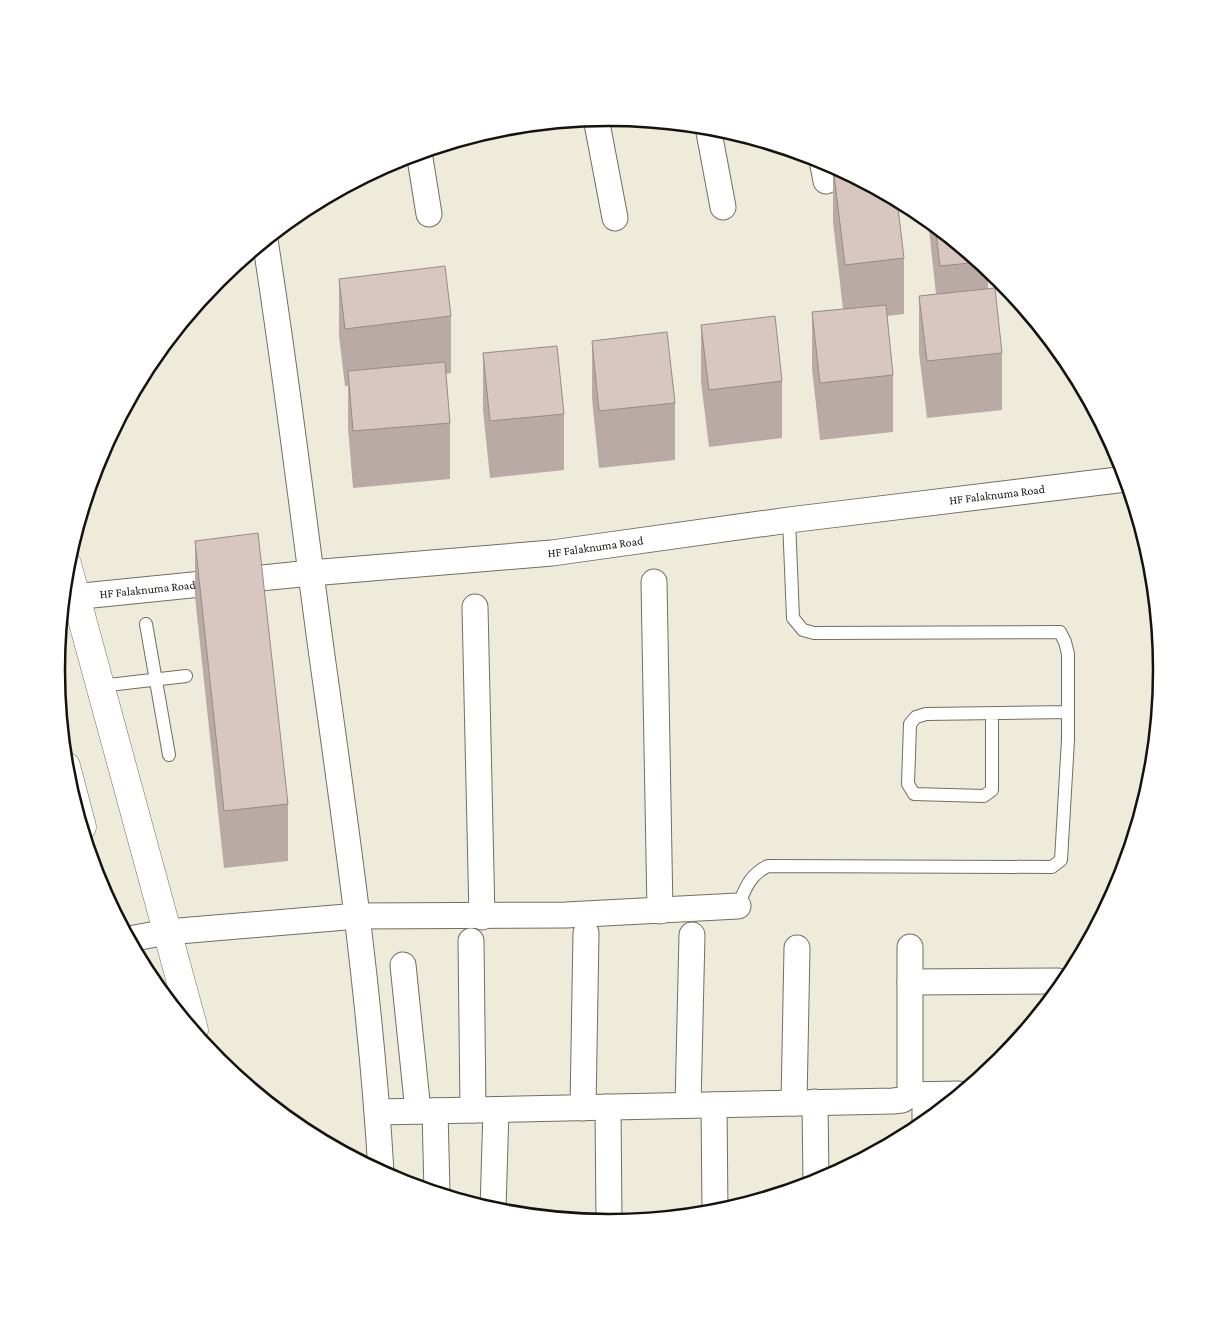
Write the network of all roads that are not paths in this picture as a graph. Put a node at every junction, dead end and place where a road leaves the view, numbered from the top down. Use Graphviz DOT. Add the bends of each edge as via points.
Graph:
graph roads {
  1 [pos="597,126"];
  2 [pos="710,135"];
  3 [pos="420,159"];
  4 [pos="723,207"];
  5 [pos="429,214"];
  6 [pos="615,218"];
  7 [pos="266,247"];
  8 [pos="1119,480"];
  9 [pos="789,520"];
  10 [pos="311,573"];
  11 [pos="654,582"];
  12 [pos="70,597"];
  13 [pos="70,599"];
  14 [pos="476,607"];
  15 [pos="146,624"];
  16 [pos="186,676"];
  17 [pos="155,679"];
  18 [pos="100,686"];
  19 [pos="1068,712"];
  20 [pos="992,714"];
  21 [pos="169,755"];
  22 [pos="738,906"];
  23 [pos="660,911"];
  24 [pos="358,916"];
  25 [pos="482,917"];
  26 [pos="167,932"];
  27 [pos="586,933"];
  28 [pos="692,935"];
  29 [pos="136,938"];
  30 [pos="471,941"];
  31 [pos="910,947"];
  32 [pos="797,948"];
  33 [pos="403,965"];
  34 [pos="910,982"];
  35 [pos="1054,982"];
  36 [pos="190,1017"];
  37 [pos="949,1094"];
  38 [pos="917,1095"];
  39 [pos="805,1102"];
  40 [pos="688,1105"];
  41 [pos="714,1105"];
  42 [pos="608,1107"];
  43 [pos="583,1108"];
  44 [pos="484,1110"];
  45 [pos="427,1111"];
  46 [pos="378,1112"];
  47 [pos="923,1114"];
  48 [pos="381,1163"];
  49 [pos="815,1173"];
  50 [pos="436,1186"];
  51 [pos="492,1201"];
  52 [pos="715,1203"];
  53 [pos="609,1214"];
  1 -- 6 [label="street"];
  2 -- 4 [label="street"];
  3 -- 5 [label="street"];
  7 -- 10 [label="street" via="288,385"];
  8 -- 9 [label="street, HF Falaknuma Road"];
  9 -- 10 [label="street, HF Falaknuma Road" via="552,553"];
  9 -- 19 [label="lane" via="793,618 803,630 814,633 1060,632 1068,654"];
  10 -- 12 [label="street, HF Falaknuma Road"];
  10 -- 24 [label="street"];
  11 -- 23 [label="street"];
  13 -- 18 [label="street"];
  14 -- 25 [label="street"];
  15 -- 17 [label="lane"];
  16 -- 17 [label="lane"];
  17 -- 18 [label="lane"];
  17 -- 21 [label="lane"];
  18 -- 26 [label="street"];
  19 -- 20 [label="lane"];
  19 -- 22 [label="lane" via="1064,841 1062,860 1052,867 768,866 757,871"];
  20 -- 20 [label="lane" via="926,714 916,717 910,724 908,774 908,784 914,794 984,796 992,790"];
  22 -- 23 [label="street"];
  23 -- 25 [label="street"];
  24 -- 25 [label="street"];
  24 -- 26 [label="street"];
  24 -- 46 [label="street"];
  26 -- 29 [label="street"];
  26 -- 36 [label="street"];
  27 -- 43 [label="street"];
  28 -- 40 [label="street"];
  30 -- 44 [label="street"];
  31 -- 34 [label="street"];
  32 -- 39 [label="street"];
  33 -- 45 [label="street"];
  34 -- 35 [label="street"];
  34 -- 38 [label="street"];
  37 -- 38 [label="street"];
  38 -- 39 [label="street" via="893,1101"];
  38 -- 47 [label="street"];
  39 -- 41 [label="street"];
  39 -- 49 [label="street"];
  40 -- 41 [label="street"];
  40 -- 42 [label="street"];
  41 -- 52 [label="street"];
  42 -- 43 [label="street"];
  42 -- 53 [label="street"];
  43 -- 44 [label="street"];
  44 -- 45 [label="street"];
  44 -- 51 [label="street"];
  45 -- 46 [label="street"];
  45 -- 50 [label="street"];
  46 -- 48 [label="street"];
}
